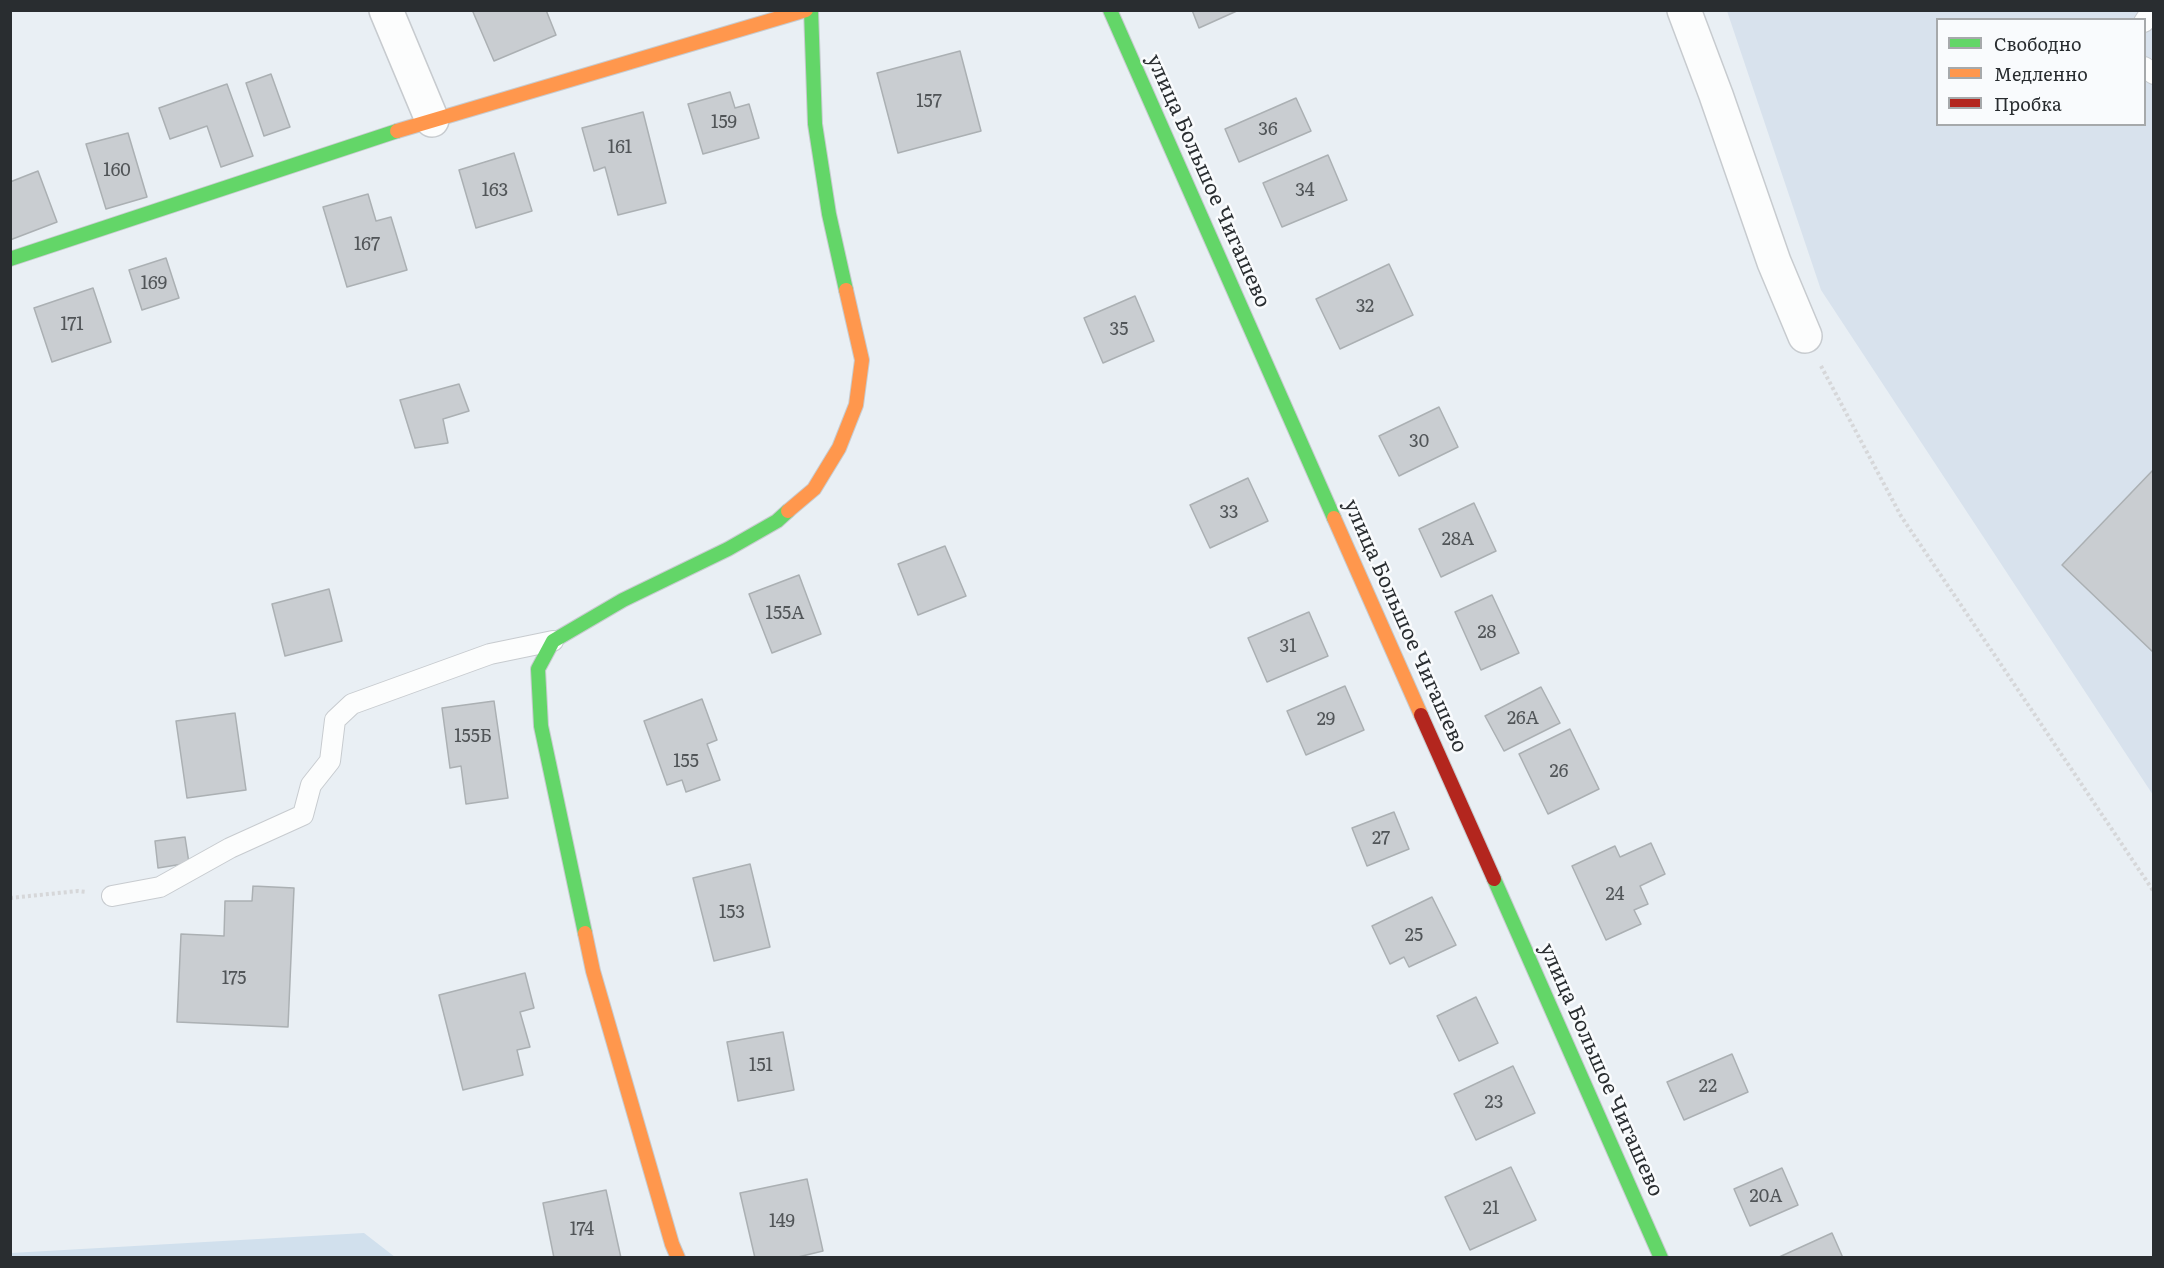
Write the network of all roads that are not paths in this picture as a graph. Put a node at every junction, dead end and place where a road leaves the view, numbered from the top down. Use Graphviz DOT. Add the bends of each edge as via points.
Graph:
graph roads {
  1 [pos="386,10"];
  2 [pos="806,10"];
  3 [pos="811,10"];
  4 [pos="1110,10"];
  5 [pos="1684,10"];
  6 [pos="432,120"];
  7 [pos="10,259"];
  8 [pos="1805,336"];
  9 [pos="553,641"];
  10 [pos="112,896"];
  11 [pos="678,1257"];
  12 [pos="1661,1257"];
  1 -- 6 [label="street"];
  2 -- 6 [label="street"];
  3 -- 9 [label="street" via="815,124 829,213 862,360 856,405 839,448 814,489 777,521 623,600"];
  4 -- 12 [label="street, улица Большое Чигашево"];
  5 -- 8 [label="street" via="1774,262"];
  6 -- 7 [label="street"];
  9 -- 10 [label="lane" via="490,654 352,704 335,720 330,762 310,785 303,815 230,848 160,887"];
  9 -- 11 [label="street" via="538,669 540,726 593,971"];
}
